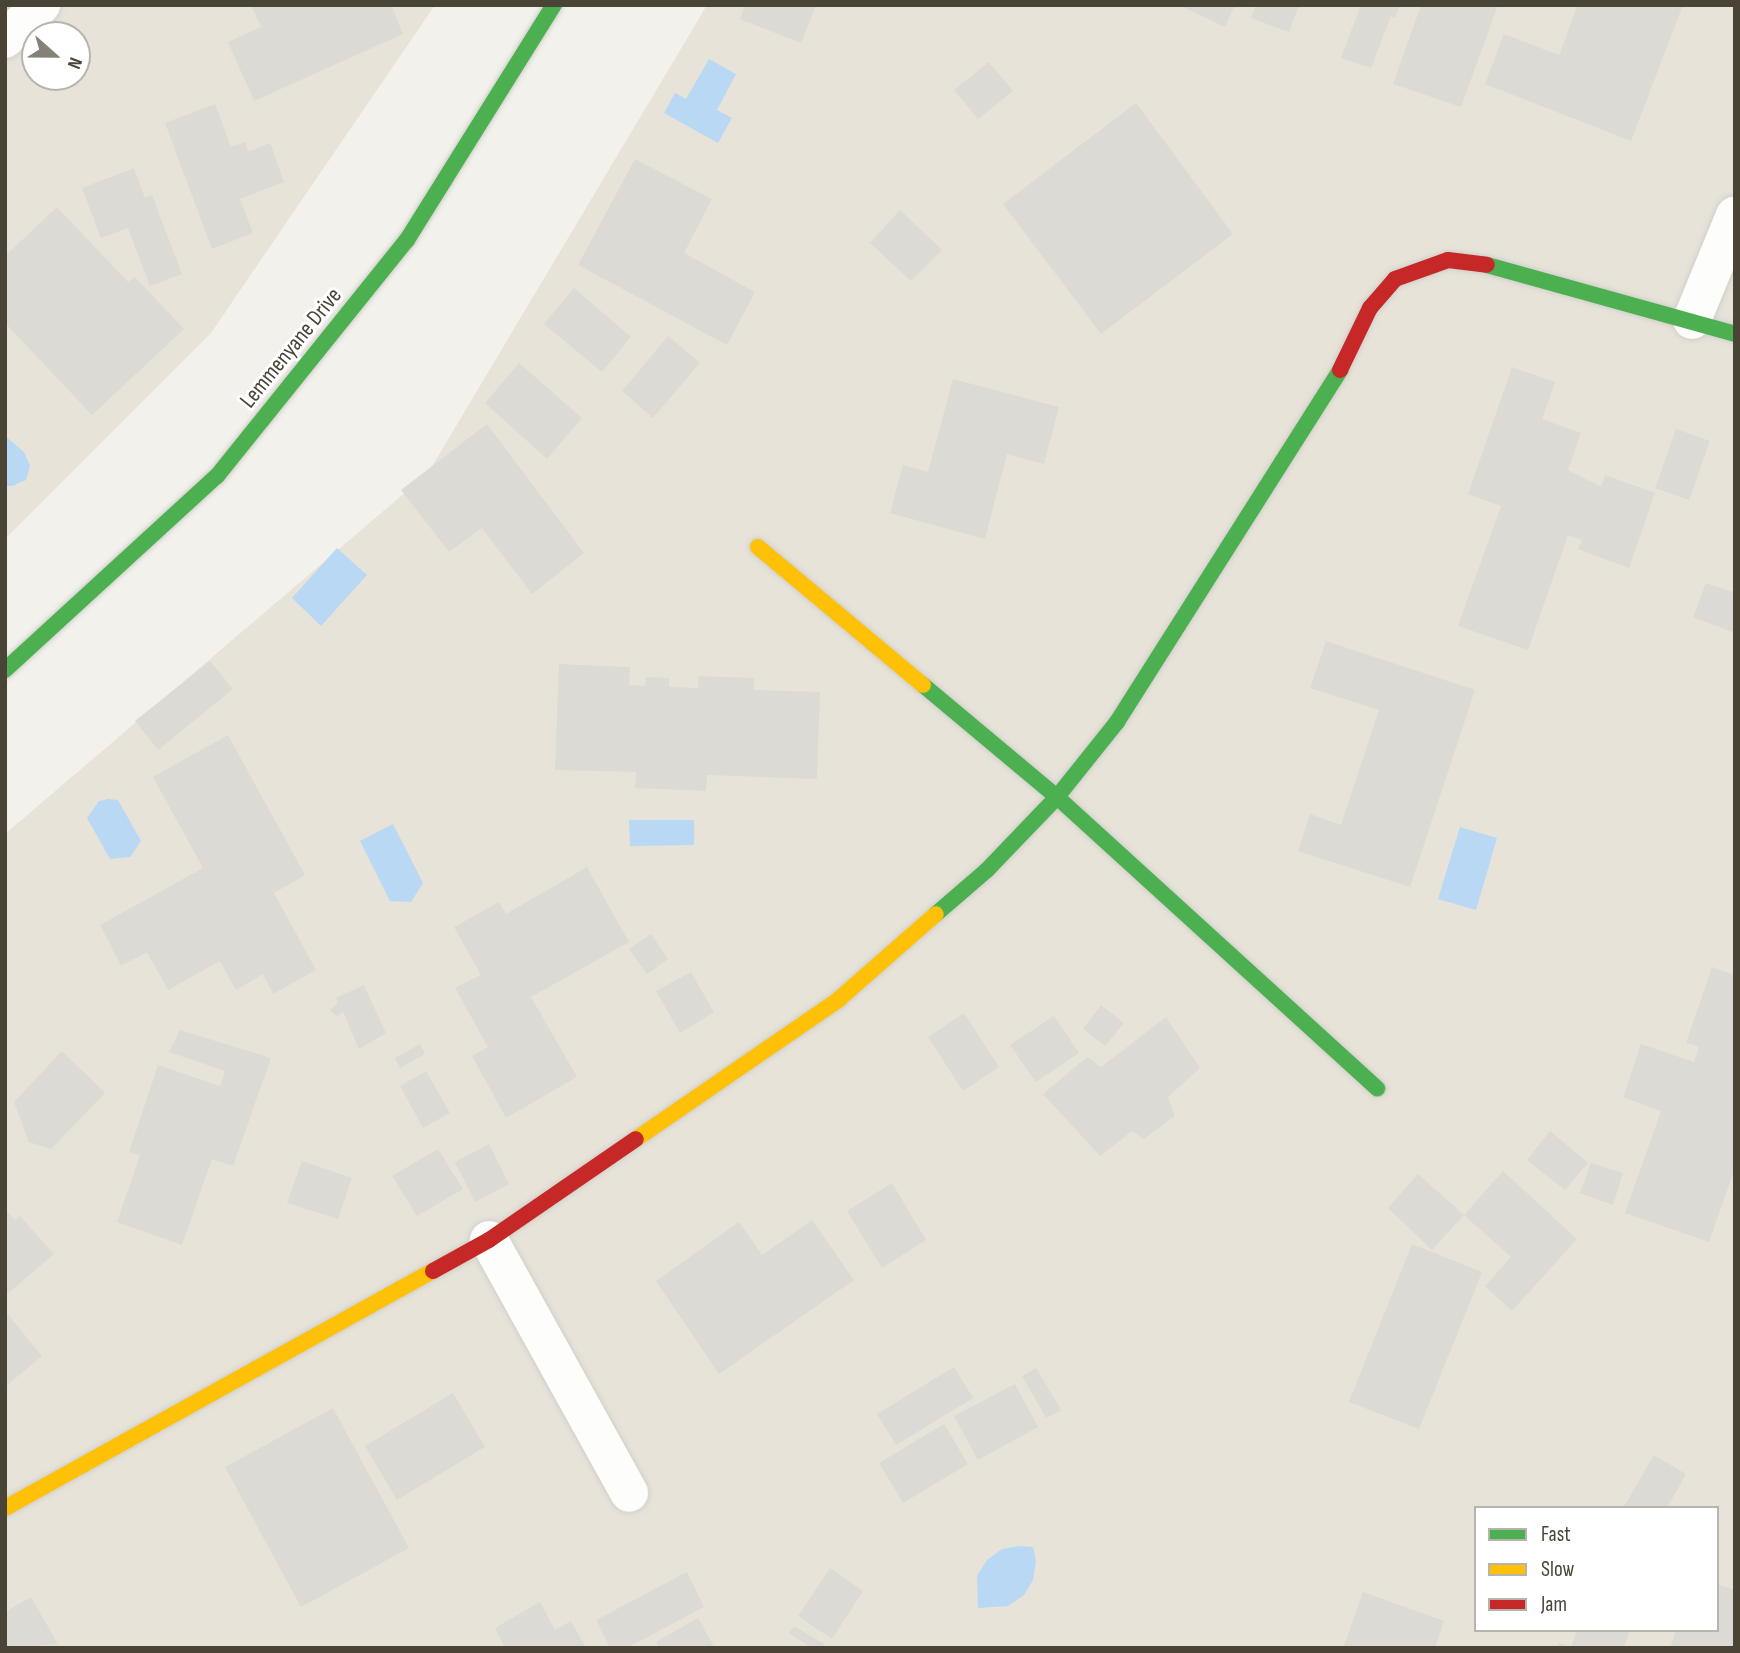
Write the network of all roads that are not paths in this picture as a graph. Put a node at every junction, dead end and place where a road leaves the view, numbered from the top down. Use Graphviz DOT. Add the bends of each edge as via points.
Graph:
graph roads {
  1 [pos="41,5"];
  2 [pos="554,5"];
  3 [pos="5,39"];
  4 [pos="1735,215"];
  5 [pos="1692,320"];
  6 [pos="1735,334"];
  7 [pos="758,547"];
  8 [pos="5,670"];
  9 [pos="1057,797"];
  10 [pos="1377,1088"];
  11 [pos="489,1240"];
  12 [pos="629,1493"];
  13 [pos="5,1508"];
  1 -- 3 [label="street"];
  2 -- 8 [label="street, Lemmenyane Drive" via="407,240 217,476"];
  4 -- 5 [label="street"];
  5 -- 6 [label="street"];
  5 -- 9 [label="street" via="1509,267 1448,260 1395,279 1370,308 1346,360 1117,722"];
  7 -- 9 [label="street"];
  9 -- 10 [label="street"];
  9 -- 11 [label="street" via="987,870 838,1000"];
  11 -- 12 [label="street"];
  11 -- 13 [label="street"];
}
